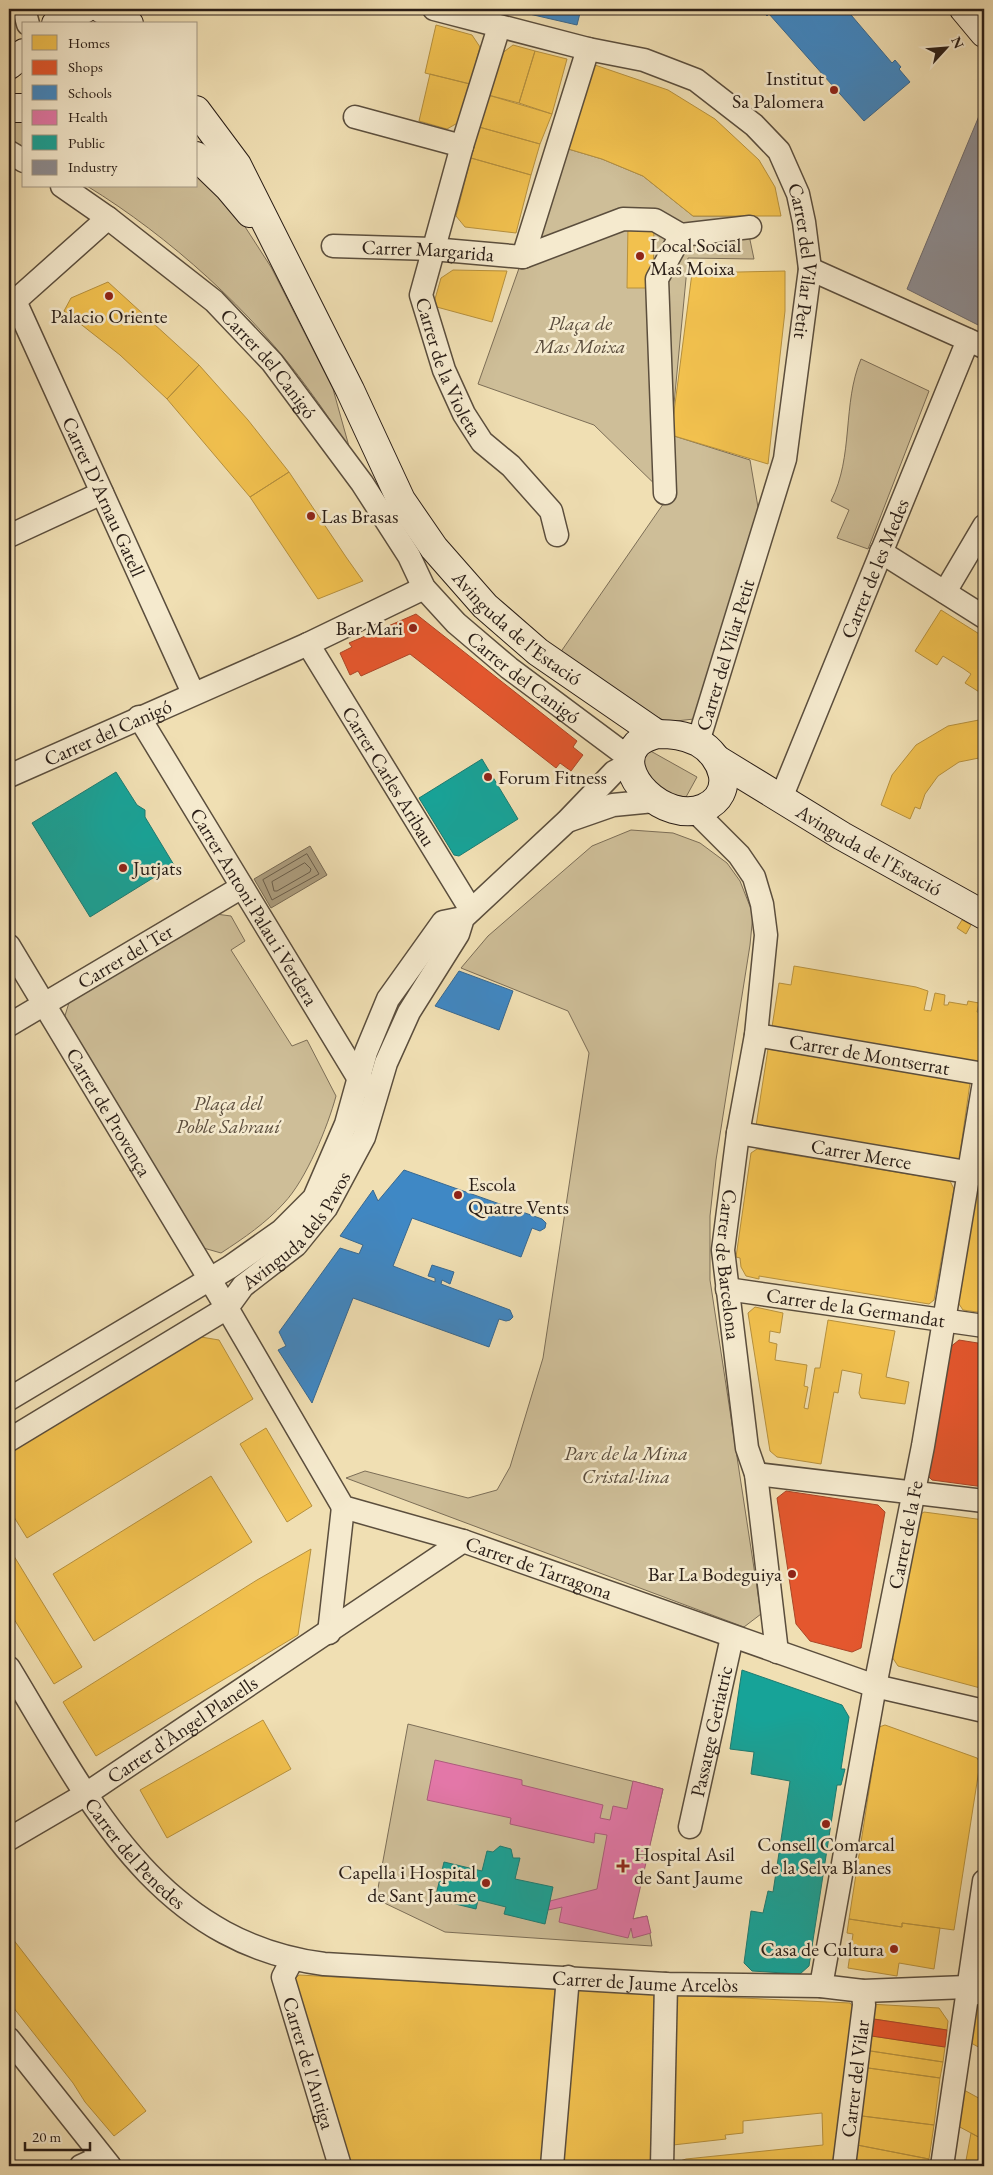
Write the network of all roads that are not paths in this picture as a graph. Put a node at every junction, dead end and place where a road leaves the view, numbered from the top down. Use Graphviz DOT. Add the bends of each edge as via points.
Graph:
graph roads {
  1 [pos="24,9"];
  2 [pos="84,9"];
  3 [pos="434,9"];
  4 [pos="964,9"];
  5 [pos="50,20"];
  6 [pos="27,22"];
  7 [pos="499,27"];
  8 [pos="984,34"];
  9 [pos="588,49"];
  10 [pos="22,54"];
  11 [pos="9,65"];
  12 [pos="9,108"];
  13 [pos="22,108"];
  14 [pos="198,113"];
  15 [pos="355,117"];
  16 [pos="462,146"];
  17 [pos="9,152"];
  18 [pos="198,158"];
  19 [pos="22,160"];
  20 [pos="65,188"];
  21 [pos="108,218"];
  22 [pos="750,227"];
  23 [pos="681,235"];
  24 [pos="333,246"];
  25 [pos="432,249"];
  26 [pos="283,254"];
  27 [pos="523,257"];
  28 [pos="810,269"];
  29 [pos="12,302"];
  30 [pos="976,343"];
  31 [pos="102,493"];
  32 [pos="665,493"];
  33 [pos="401,500"];
  34 [pos="984,526"];
  35 [pos="557,535"];
  36 [pos="9,536"];
  37 [pos="881,552"];
  38 [pos="408,556"];
  39 [pos="424,588"];
  40 [pos="945,592"];
  41 [pos="984,617"];
  42 [pos="308,644"];
  43 [pos="193,693"];
  44 [pos="139,717"];
  45 [pos="657,734"];
  46 [pos="698,742"];
  47 [pos="718,760"];
  48 [pos="631,761"];
  49 [pos="9,776"];
  50 [pos="756,785"];
  51 [pos="781,798"];
  52 [pos="654,801"];
  53 [pos="706,805"];
  54 [pos="567,821"];
  55 [pos="242,887"];
  56 [pos="467,914"];
  57 [pos="984,915"];
  58 [pos="9,946"];
  59 [pos="45,1003"];
  60 [pos="9,1025"];
  61 [pos="756,1035"];
  62 [pos="984,1074"];
  63 [pos="359,1079"];
  64 [pos="984,1082"];
  65 [pos="375,1094"];
  66 [pos="738,1133"];
  67 [pos="977,1174"];
  68 [pos="209,1279"];
  69 [pos="727,1289"];
  70 [pos="227,1308"];
  71 [pos="945,1319"];
  72 [pos="984,1326"];
  73 [pos="9,1399"];
  74 [pos="9,1440"];
  75 [pos="756,1474"];
  76 [pos="914,1491"];
  77 [pos="984,1501"];
  78 [pos="343,1507"];
  79 [pos="463,1541"];
  80 [pos="329,1633"];
  81 [pos="732,1636"];
  82 [pos="777,1652"];
  83 [pos="9,1668"];
  84 [pos="875,1686"];
  85 [pos="984,1712"];
  86 [pos="86,1794"];
  87 [pos="690,1827"];
  88 [pos="9,1840"];
  89 [pos="984,1881"];
  90 [pos="292,1960"];
  91 [pos="324,1964"];
  92 [pos="568,1977"];
  93 [pos="666,1984"];
  94 [pos="821,1986"];
  95 [pos="862,1991"];
  96 [pos="976,1991"];
  97 [pos="9,2039"];
  98 [pos="97,2163"];
  99 [pos="340,2166"];
  100 [pos="552,2166"];
  101 [pos="662,2166"];
  102 [pos="844,2166"];
  103 [pos="942,2166"];
  1 -- 6 [label="street"];
  2 -- 5 [label="street"];
  3 -- 7 [label="street, Carrer del Vilar Petit"];
  4 -- 8 [label="street"];
  7 -- 9 [label="street, Carrer del Vilar Petit"];
  7 -- 16 [label="street, Carrer de la Violeta"];
  9 -- 27 [label="street"];
  9 -- 28 [label="street, Carrer del Vilar Petit" via="644,60 696,80 754,125 779,151 798,194"];
  10 -- 11 [label="street"];
  12 -- 13 [label="street"];
  14 -- 26 [label="street, Avinguda de l'Estació" via="237,165"];
  15 -- 16 [label="street"];
  16 -- 25 [label="street, Carrer de la Violeta"];
  17 -- 19 [label="street"];
  18 -- 26 [label="street, Avinguda de l'Estació" via="229,188"];
  20 -- 21 [label="street, Carrer del Canigó"];
  21 -- 29 [label="street"];
  21 -- 38 [label="street, Carrer del Canigó" via="214,300 272,362 362,483"];
  22 -- 23 [label="street"];
  23 -- 27 [label="street" via="655,220 623,219"];
  23 -- 32 [label="street" via="657,279"];
  24 -- 25 [label="street, Carrer Margarida"];
  25 -- 27 [label="street, Carrer Margarida"];
  25 -- 35 [label="street, Carrer de la Violeta" via="421,295 444,370 464,414 482,442 511,466 551,511"];
  26 -- 33 [label="street, Avinguda de l'Estació"];
  28 -- 30 [label="street"];
  28 -- 46 [label="street, Carrer del Vilar Petit" via="785,459"];
  29 -- 31 [label="street, Carrer D'Arnau Gatell"];
  30 -- 37 [label="street, Carrer de les Medes"];
  31 -- 36 [label="street"];
  31 -- 43 [label="street, Carrer D'Arnau Gatell"];
  33 -- 38 [label="street, Avinguda de l'Estació"];
  33 -- 45 [label="street, Avinguda de l'Estació" via="434,548 485,606 538,652"];
  34 -- 40 [label="street"];
  37 -- 40 [label="street"];
  37 -- 51 [label="street, Carrer de les Medes"];
  38 -- 39 [label="street, Carrer del Canigó"];
  39 -- 42 [label="street, Carrer del Canigó"];
  39 -- 48 [label="street, Carrer del Canigó" via="456,623 509,668"];
  40 -- 41 [label="street"];
  42 -- 43 [label="street, Carrer del Canigó"];
  42 -- 56 [label="street, Carrer Carles Aribau"];
  43 -- 44 [label="street, Carrer del Canigó"];
  44 -- 49 [label="street, Carrer del Canigó"];
  44 -- 55 [label="street, Carrer Antoni Palau i Verdera"];
  45 -- 46 [label="street" via="677,734"];
  45 -- 48 [label="street" via="637,744"];
  46 -- 47 [label="street"];
  47 -- 50 [label="street, Avinguda de l'Estació"];
  47 -- 53 [label="street" via="724,780 723,789"];
  48 -- 52 [label="street" via="634,776 642,790"];
  48 -- 54 [label="street, Avinguda dels Pavos" via="614,772"];
  50 -- 51 [label="street, Avinguda de l'Estació"];
  50 -- 53 [label="street" via="739,789"];
  51 -- 57 [label="street, Avinguda de l'Estació"];
  52 -- 53 [label="street" via="668,809 685,812"];
  52 -- 54 [label="street, Avinguda dels Pavos" via="613,805"];
  53 -- 61 [label="street, Carrer de Barcelona" via="754,877 762,904 766,935"];
  54 -- 56 [label="street, Avinguda dels Pavos"];
  55 -- 59 [label="street, Carrer del Ter"];
  55 -- 63 [label="street, Carrer Antoni Palau i Verdera"];
  56 -- 63 [label="street, Avinguda dels Pavos" via="443,922 388,999 366,1052"];
  56 -- 65 [label="street, Avinguda dels Pavos" via="409,1012"];
  58 -- 59 [label="street, Carrer de Provença"];
  59 -- 60 [label="street, Carrer del Ter"];
  59 -- 68 [label="street, Carrer de Provença"];
  61 -- 62 [label="street, Carrer de Montserrat"];
  61 -- 66 [label="street, Carrer de Barcelona"];
  63 -- 65 [label="street, Carrer Antoni Palau i Verdera"];
  63 -- 68 [label="street, Avinguda dels Pavos" via="346,1124 314,1198 281,1231"];
  64 -- 67 [label="street, Carrer de la Fe"];
  65 -- 70 [label="street, Avinguda dels Pavos" via="364,1136 326,1208 296,1245 243,1286"];
  66 -- 67 [label="street, Carrer Merce"];
  66 -- 69 [label="street, Carrer de Barcelona" via="723,1250"];
  67 -- 71 [label="street, Carrer de la Fe"];
  68 -- 70 [label="street"];
  68 -- 73 [label="street, Avinguda dels Pavos"];
  69 -- 71 [label="street, Carrer de la Germandat"];
  69 -- 75 [label="street, Carrer de Barcelona" via="747,1448"];
  70 -- 74 [label="street, Avinguda dels Pavos"];
  70 -- 78 [label="street"];
  71 -- 72 [label="street, Carrer de la Germandat"];
  71 -- 76 [label="street, Carrer de la Fe"];
  75 -- 76 [label="street"];
  75 -- 82 [label="street, Carrer de Barcelona"];
  76 -- 77 [label="street"];
  76 -- 84 [label="street, Carrer de la Fe"];
  78 -- 79 [label="street, Carrer de Tarragona"];
  78 -- 80 [label="street"];
  79 -- 80 [label="street, Carrer d'Àngel Planells"];
  79 -- 81 [label="street, Carrer de Tarragona"];
  80 -- 86 [label="street, Carrer d'Àngel Planells"];
  81 -- 82 [label="street, Carrer de Tarragona"];
  81 -- 87 [label="street, Passatge Geriatric"];
  82 -- 84 [label="street, Carrer de Tarragona"];
  83 -- 86 [label="street, Carrer del Penedes"];
  84 -- 85 [label="street, Carrer de Tarragona"];
  84 -- 94 [label="street, Carrer de la Fe"];
  86 -- 88 [label="street, Carrer d'Àngel Planells"];
  86 -- 90 [label="street, Carrer del Penedes" via="145,1873 186,1907 224,1934"];
  89 -- 96 [label="street"];
  90 -- 91 [label="street, Carrer del Penedes"];
  90 -- 99 [label="street, Carrer de l'Antiga" via="283,1977"];
  91 -- 92 [label="street, Carrer de Jaume Arcelòs"];
  92 -- 93 [label="street, Carrer de Jaume Arcelòs"];
  92 -- 100 [label="street"];
  93 -- 94 [label="street, Carrer de Jaume Arcelòs"];
  93 -- 101 [label="street"];
  94 -- 95 [label="street, Carrer de Jaume Arcelòs"];
  95 -- 96 [label="street, Carrer de Jaume Arcelòs"];
  95 -- 102 [label="street, Carrer del Vilar" via="864,2005"];
  96 -- 103 [label="street"];
  97 -- 98 [label="street"];
}
